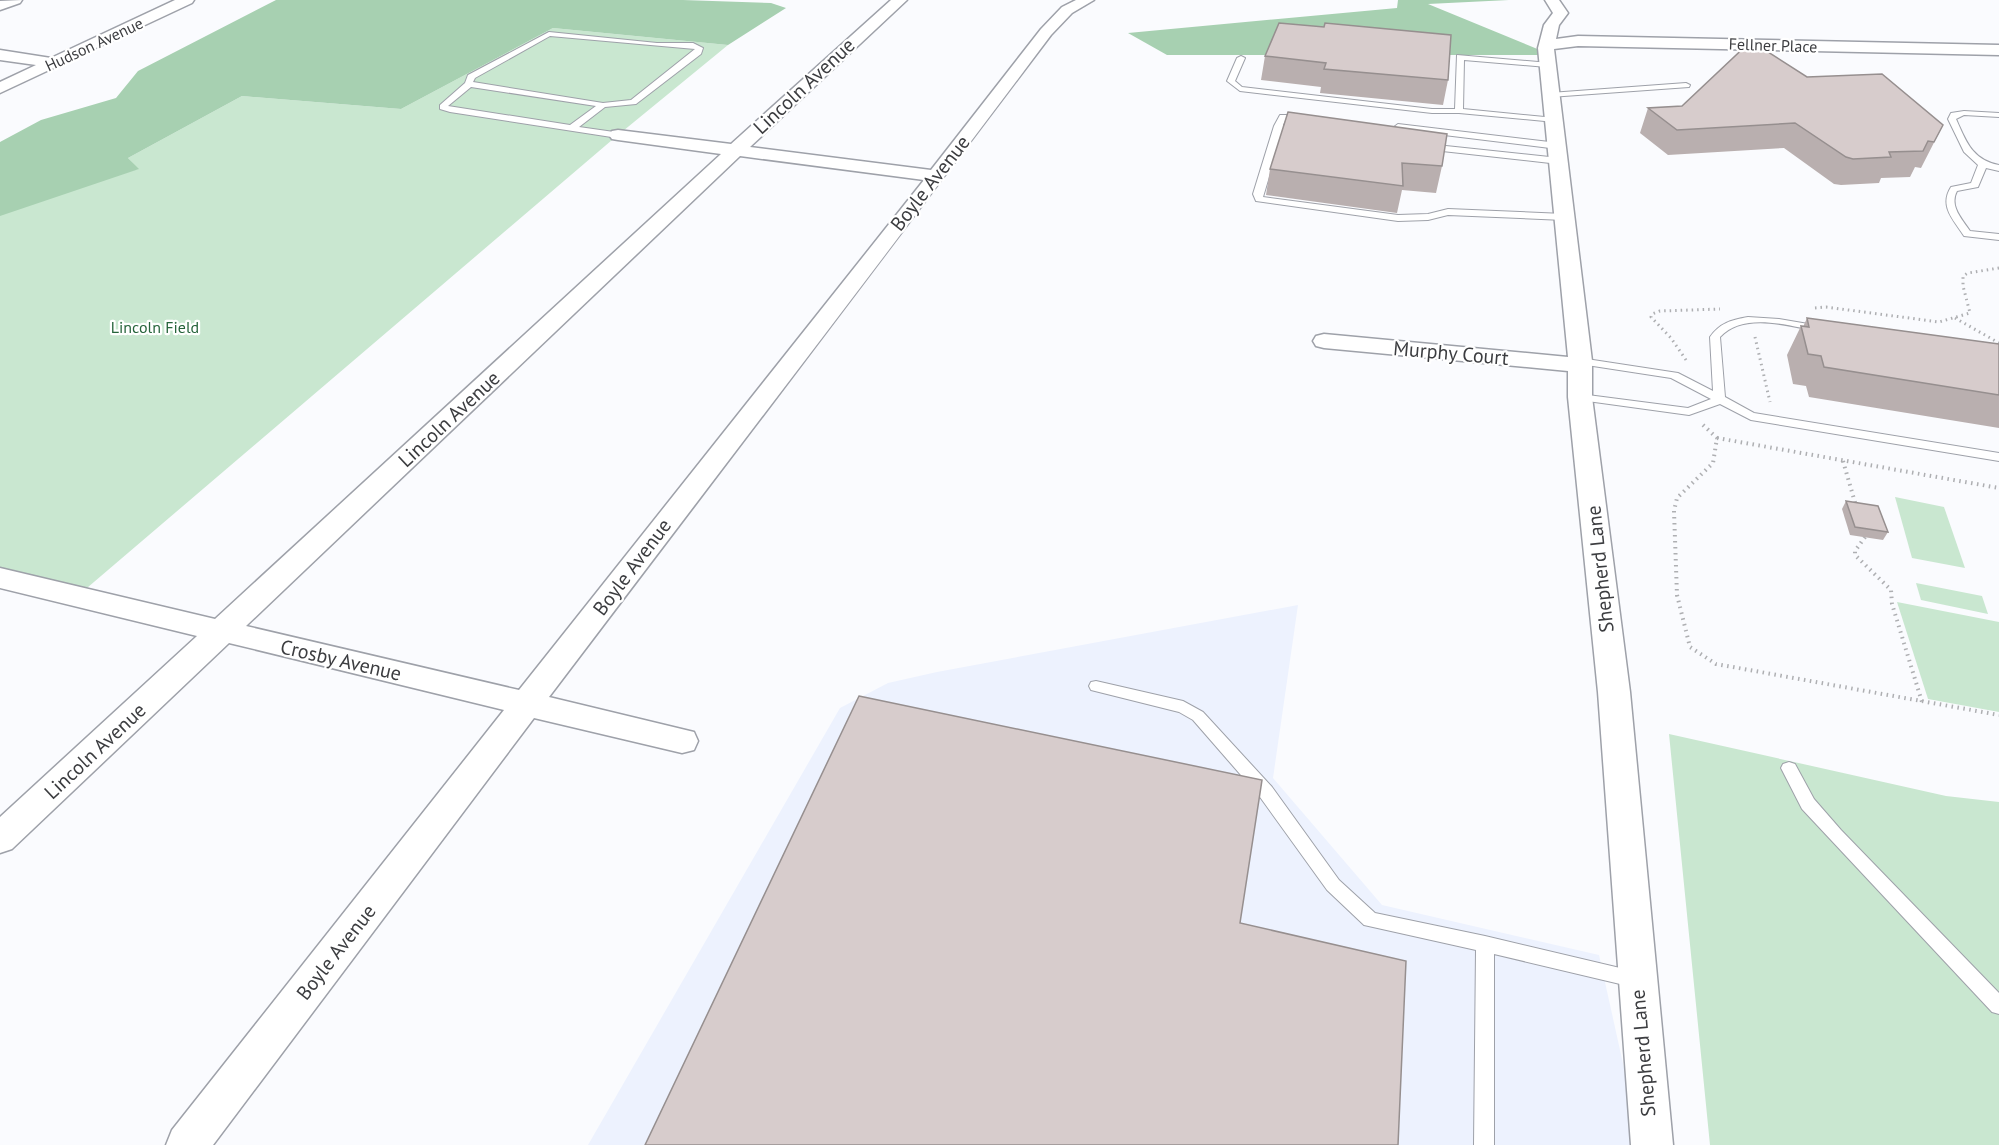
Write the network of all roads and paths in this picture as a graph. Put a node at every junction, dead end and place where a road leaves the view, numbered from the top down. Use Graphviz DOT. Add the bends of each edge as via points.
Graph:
graph roads {
  1 [pos="15,0"];
  2 [pos="187,0"];
  3 [pos="900,0"];
  4 [pos="1087,0"];
  5 [pos="1552,0"];
  6 [pos="0,6"];
  7 [pos="1999,50"];
  8 [pos="0,55"];
  9 [pos="1548,55"];
  10 [pos="1241,58"];
  11 [pos="54,63"];
  12 [pos="469,84"];
  13 [pos="1686,85"];
  14 [pos="0,88"];
  15 [pos="603,105"];
  16 [pos="1459,111"];
  17 [pos="1999,115"];
  18 [pos="1312,118"];
  19 [pos="1382,126"];
  20 [pos="573,128"];
  21 [pos="1279,128"];
  22 [pos="1556,131"];
  23 [pos="1306,133"];
  24 [pos="618,135"];
  25 [pos="1421,146"];
  26 [pos="735,151"];
  27 [pos="1982,166"];
  28 [pos="1999,168"];
  29 [pos="936,176"];
  30 [pos="1564,218"];
  31 [pos="1999,237"];
  32 [pos="1955,318"];
  33 [pos="1719,331"];
  34 [pos="1836,331"];
  35 [pos="1754,336"];
  36 [pos="1766,338"];
  37 [pos="1324,341"];
  38 [pos="1999,343"];
  39 [pos="1579,363"];
  40 [pos="1580,397"];
  41 [pos="1719,400"];
  42 [pos="1781,404"];
  43 [pos="1696,421"];
  44 [pos="1717,438"];
  45 [pos="1999,457"];
  46 [pos="1843,461"];
  47 [pos="1999,488"];
  48 [pos="1857,512"];
  49 [pos="1865,537"];
  50 [pos="0,578"];
  51 [pos="222,632"];
  52 [pos="1096,686"];
  53 [pos="1922,702"];
  54 [pos="528,704"];
  55 [pos="1999,715"];
  56 [pos="681,741"];
  57 [pos="1789,768"];
  58 [pos="0,839"];
  59 [pos="1485,944"];
  60 [pos="1637,980"];
  61 [pos="1999,1006"];
  62 [pos="188,1145"];
  63 [pos="1484,1145"];
  64 [pos="1652,1145"];
  1 -- 6 [label="street"];
  2 -- 11 [label="street, Hudson Avenue"];
  3 -- 26 [label="street, Lincoln Avenue"];
  4 -- 29 [label="street, Boyle Avenue" via="1059,17"];
  5 -- 9 [label="street, Shepherd Lane" via="1561,13 1552,25"];
  7 -- 9 [label="street, Fellner Place" via="1578,40"];
  8 -- 11 [label="street"];
  9 -- 16 [label="lane" via="1460,57"];
  9 -- 22 [label="street, Shepherd Lane"];
  10 -- 16 [label="lane" via="1231,81 1240,89"];
  11 -- 14 [label="street, Hudson Avenue"];
  12 -- 15 [label="lane"];
  12 -- 15 [label="lane" via="471,77 549,34 699,48 633,102"];
  12 -- 20 [label="lane" via="443,106"];
  13 -- 22 [label="lane"];
  15 -- 20 [label="lane"];
  16 -- 22 [label="lane"];
  17 -- 27 [label="lane" via="1964,114 1952,119 1967,151"];
  18 -- 21 [label="lane" via="1282,117"];
  19 -- 22 [label="lane"];
  20 -- 24 [label="lane"];
  21 -- 23 [label="lane"];
  21 -- 30 [label="lane" via="1259,199 1398,218 1486,212"];
  22 -- 25 [label="lane"];
  22 -- 30 [label="street, Shepherd Lane"];
  24 -- 26 [label="street"];
  26 -- 29 [label="street"];
  26 -- 51 [label="street, Lincoln Avenue"];
  27 -- 28 [label="lane"];
  27 -- 31 [label="lane" via="1975,186 1954,189 1950,206 1967,234"];
  29 -- 54 [label="street, Boyle Avenue"];
  30 -- 39 [label="street, Shepherd Lane"];
  32 -- 38 [label="path"];
  33 -- 34 [label="lane" via="1728,324 1756,320"];
  33 -- 35 [label="path"];
  33 -- 41 [label="lane" via="1715,337"];
  35 -- 36 [label="path"];
  35 -- 42 [label="path" via="1769,402"];
  37 -- 39 [label="street, Murphy Court"];
  39 -- 40 [label="street, Shepherd Lane"];
  39 -- 41 [label="lane" via="1674,375"];
  40 -- 41 [label="lane" via="1689,412"];
  40 -- 60 [label="street, Shepherd Lane" via="1614,692"];
  41 -- 45 [label="lane" via="1751,416"];
  43 -- 44 [label="path"];
  44 -- 46 [label="path"];
  44 -- 53 [label="path" via="1713,463 1677,498 1674,511 1677,595 1690,647 1716,664"];
  46 -- 47 [label="path"];
  46 -- 48 [label="path"];
  49 -- 53 [label="path" via="1855,555 1891,590"];
  50 -- 51 [label="street, Crosby Avenue"];
  51 -- 54 [label="street, Crosby Avenue"];
  51 -- 58 [label="street, Lincoln Avenue"];
  52 -- 59 [label="lane" via="1182,707 1198,716 1266,792 1333,885 1370,920"];
  53 -- 55 [label="path"];
  54 -- 56 [label="street, Crosby Avenue"];
  54 -- 62 [label="street, Boyle Avenue"];
  57 -- 61 [label="lane" via="1808,804 1835,835"];
  59 -- 60 [label="lane"];
  59 -- 63 [label="lane"];
  60 -- 64 [label="street, Shepherd Lane"];
}
